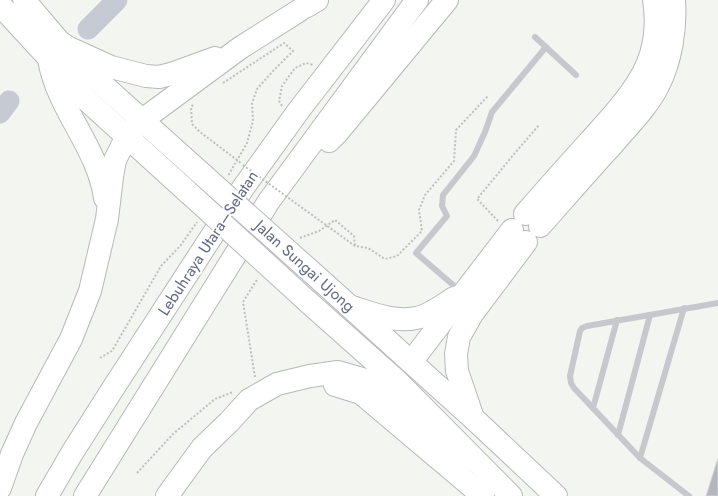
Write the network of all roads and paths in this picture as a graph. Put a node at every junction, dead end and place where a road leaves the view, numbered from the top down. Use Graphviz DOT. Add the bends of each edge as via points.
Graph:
graph roads {
  1 [pos="384,0"];
  2 [pos="417,0"];
  3 [pos="448,0"];
  4 [pos="654,0"];
  5 [pos="674,0"];
  6 [pos="308,6"];
  7 [pos="14,12"];
  8 [pos="535,37"];
  9 [pos="546,47"];
  10 [pos="240,48"];
  11 [pos="60,58"];
  12 [pos="330,70"];
  13 [pos="576,75"];
  14 [pos="221,84"];
  15 [pos="488,96"];
  16 [pos="196,101"];
  17 [pos="291,121"];
  18 [pos="539,125"];
  19 [pos="134,128"];
  20 [pos="237,160"];
  21 [pos="243,165"];
  22 [pos="225,181"];
  23 [pos="269,201"];
  24 [pos="199,219"];
  25 [pos="108,220"];
  26 [pos="327,226"];
  27 [pos="521,227"];
  28 [pos="298,239"];
  29 [pos="355,246"];
  30 [pos="259,277"];
  31 [pos="463,293"];
  32 [pos="718,303"];
  33 [pos="348,306"];
  34 [pos="684,308"];
  35 [pos="650,314"];
  36 [pos="616,320"];
  37 [pos="100,358"];
  38 [pos="411,362"];
  39 [pos="310,376"];
  40 [pos="255,377"];
  41 [pos="234,392"];
  42 [pos="593,408"];
  43 [pos="473,418"];
  44 [pos="618,435"];
  45 [pos="640,458"];
  46 [pos="474,460"];
  47 [pos="137,473"];
  48 [pos="0,488"];
  49 [pos="47,496"];
  50 [pos="85,496"];
  51 [pos="167,496"];
  52 [pos="483,496"];
  53 [pos="512,496"];
  54 [pos="556,496"];
  55 [pos="690,496"];
  1 -- 12 [label="highway, Lebuhraya Utara–Selatan"];
  2 -- 23 [label="highway, Lebuhraya Utara–Selatan"];
  3 -- 23 [label="highway" via="337,133"];
  4 -- 27 [label="highway" via="656,27 651,55 644,71 623,104"];
  5 -- 27 [label="highway" via="672,46 658,87 641,112"];
  6 -- 10 [label="highway"];
  7 -- 11 [label="highway, Jalan Sungai Ujong"];
  8 -- 9 [label="lane"];
  9 -- 13 [label="lane"];
  9 -- 31 [label="lane" via="492,112 474,156 443,195 442,206 447,216 416,253"];
  10 -- 11 [label="highway" via="159,77"];
  10 -- 19 [label="highway"];
  11 -- 19 [label="highway, Jalan Sungai Ujong"];
  11 -- 25 [label="highway" via="55,82 100,174"];
  12 -- 17 [label="highway, Lebuhraya Utara–Selatan"];
  12 -- 17 [label="path" via="306,63 295,68 282,86 279,101"];
  14 -- 20 [label="path" via="284,43 293,51 258,89 252,104 253,121 247,143"];
  15 -- 29 [label="path" via="456,130 454,161 425,195 419,210 422,231 397,256 385,259 368,248"];
  16 -- 20 [label="path" via="191,108 192,124"];
  17 -- 49 [label="highway, Lebuhraya Utara–Selatan" via="242,188"];
  18 -- 27 [label="path" via="477,199"];
  19 -- 25 [label="highway" via="115,160"];
  19 -- 33 [label="highway, Jalan Sungai Ujong, bridge" via="203,175"];
  19 -- 46 [label="highway, Jalan Sungai Ujong, bridge" via="190,194 397,381"];
  20 -- 22 [label="path"];
  21 -- 26 [label="path, bridge"];
  23 -- 50 [label="highway, Lebuhraya Utara–Selatan"];
  24 -- 37 [label="path" via="181,245 161,266 112,351"];
  25 -- 48 [label="highway" via="90,291 74,332 26,423"];
  26 -- 28 [label="path"];
  26 -- 29 [label="path"];
  26 -- 29 [label="path" via="335,220 354,236"];
  27 -- 31 [label="highway"];
  27 -- 43 [label="highway" via="459,337 456,371"];
  30 -- 40 [label="path" via="243,302"];
  31 -- 33 [label="highway" via="416,318 380,316"];
  31 -- 38 [label="highway"];
  32 -- 34 [label="lane"];
  33 -- 38 [label="highway, Jalan Sungai Ujong"];
  34 -- 35 [label="lane"];
  34 -- 45 [label="lane"];
  35 -- 36 [label="lane"];
  35 -- 44 [label="lane"];
  36 -- 42 [label="lane"];
  36 -- 42 [label="lane" via="587,326 580,331 570,376 571,383"];
  38 -- 43 [label="highway, Jalan Sungai Ujong"];
  39 -- 46 [label="highway" via="338,372 369,380"];
  39 -- 51 [label="highway" via="277,384 248,400 202,448"];
  39 -- 52 [label="highway" via="361,393"];
  41 -- 47 [label="path" via="215,399 173,434"];
  42 -- 44 [label="lane"];
  43 -- 54 [label="highway, Jalan Sungai Ujong"];
  44 -- 45 [label="lane"];
  45 -- 55 [label="lane"];
  46 -- 53 [label="highway, Jalan Sungai Ujong"];
}
